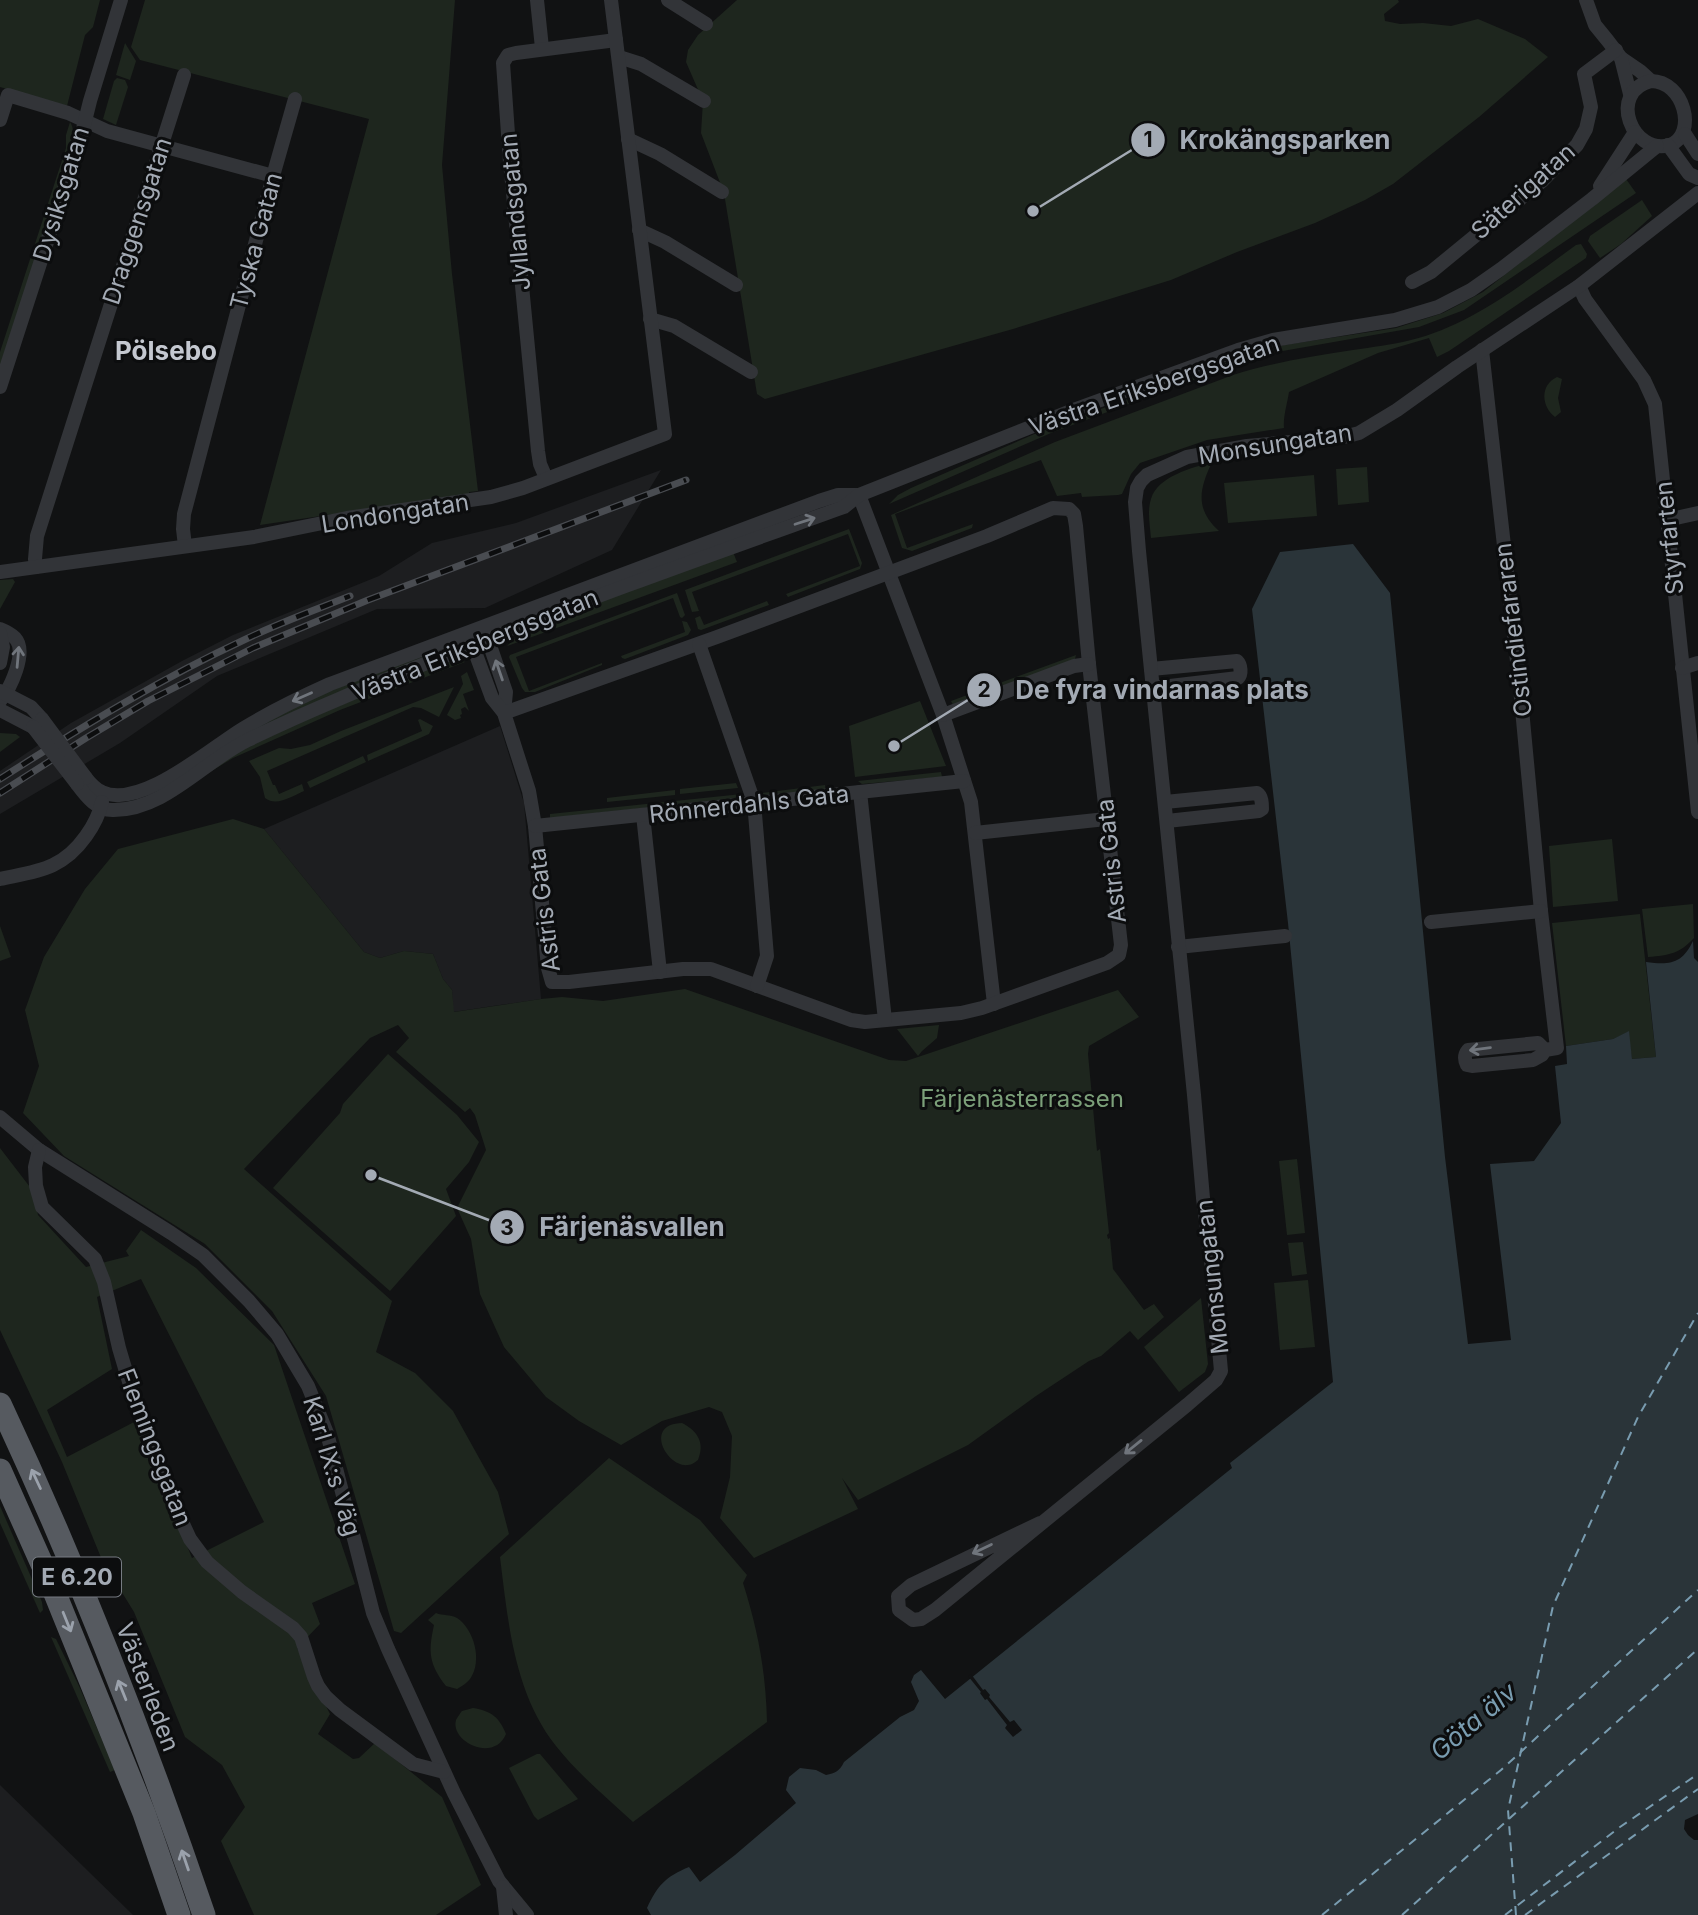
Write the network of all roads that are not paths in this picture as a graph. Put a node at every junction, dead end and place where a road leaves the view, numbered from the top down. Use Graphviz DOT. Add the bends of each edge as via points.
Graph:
graph roads {
  1 [pos="121,0"];
  2 [pos="537,0"];
  3 [pos="611,0"];
  4 [pos="667,0"];
  5 [pos="1587,0"];
  6 [pos="706,24"];
  7 [pos="616,40"];
  8 [pos="542,48"];
  9 [pos="1618,54"];
  10 [pos="619,57"];
  11 [pos="184,75"];
  12 [pos="1651,81"];
  13 [pos="1630,94"];
  14 [pos="295,99"];
  15 [pos="704,101"];
  16 [pos="0,120"];
  17 [pos="85,121"];
  18 [pos="1635,132"];
  19 [pos="1685,134"];
  20 [pos="628,139"];
  21 [pos="161,146"];
  22 [pos="1662,146"];
  23 [pos="1698,154"];
  24 [pos="273,176"];
  25 [pos="1698,178"];
  26 [pos="722,192"];
  27 [pos="1698,194"];
  28 [pos="1592,199"];
  29 [pos="639,230"];
  30 [pos="1412,282"];
  31 [pos="736,285"];
  32 [pos="1579,286"];
  33 [pos="650,319"];
  34 [pos="1482,350"];
  35 [pos="751,372"];
  36 [pos="0,387"];
  37 [pos="547,478"];
  38 [pos="859,495"];
  39 [pos="1698,513"];
  40 [pos="1667,520"];
  41 [pos="185,546"];
  42 [pos="36,567"];
  43 [pos="888,571"];
  44 [pos="0,572"];
  45 [pos="0,631"];
  46 [pos="486,633"];
  47 [pos="470,639"];
  48 [pos="699,644"];
  49 [pos="0,663"];
  50 [pos="1698,663"];
  51 [pos="1089,664"];
  52 [pos="1682,668"];
  53 [pos="1151,669"];
  54 [pos="1153,688"];
  55 [pos="2,695"];
  56 [pos="0,710"];
  57 [pos="504,713"];
  58 [pos="943,715"];
  59 [pos="37,723"];
  60 [pos="81,781"];
  61 [pos="964,781"];
  62 [pos="860,792"];
  63 [pos="104,793"];
  64 [pos="754,802"];
  65 [pos="1165,802"];
  66 [pos="100,808"];
  67 [pos="1698,812"];
  68 [pos="643,815"];
  69 [pos="1106,819"];
  70 [pos="1167,821"];
  71 [pos="535,826"];
  72 [pos="975,833"];
  73 [pos="0,880"];
  74 [pos="1541,911"];
  75 [pos="1431,922"];
  76 [pos="1285,936"];
  77 [pos="1178,947"];
  78 [pos="660,972"];
  79 [pos="757,986"];
  80 [pos="994,1004"];
  81 [pos="885,1020"];
  82 [pos="1545,1050"];
  83 [pos="0,1117"];
  84 [pos="39,1150"];
  85 [pos="0,1404"];
  86 [pos="0,1470"];
  87 [pos="1040,1522"];
  88 [pos="444,1772"];
  89 [pos="503,1887"];
  90 [pos="179,1915"];
  91 [pos="204,1915"];
  92 [pos="506,1915"];
  93 [pos="527,1915"];
  1 -- 17 [label="street, Dysiksgatan"];
  2 -- 8 [label="street"];
  3 -- 7 [label="street, Londongatan"];
  4 -- 6 [label="street"];
  5 -- 9 [label="street" via="1595,25"];
  7 -- 8 [label="street, Jyllandsgatan"];
  7 -- 10 [label="street, Londongatan"];
  8 -- 37 [label="street, Jyllandsgatan" via="508,55 502,69 538,451"];
  9 -- 12 [label="street"];
  9 -- 13 [label="street"];
  9 -- 30 [label="street, Säterigatan" via="1584,74 1591,107 1577,145 1542,181 1431,272"];
  10 -- 15 [label="street" via="641,64"];
  10 -- 20 [label="street, Londongatan"];
  11 -- 21 [label="street, Draggensgatan"];
  12 -- 13 [label="street"];
  12 -- 19 [label="street" via="1666,84 1685,102"];
  13 -- 18 [label="street" via="1629,115"];
  14 -- 24 [label="street, Tyska Gatan"];
  16 -- 17 [label="street" via="8,95"];
  17 -- 21 [label="street"];
  17 -- 36 [label="street, Dysiksgatan"];
  18 -- 22 [label="street"];
  18 -- 28 [label="street, Västra Eriksbergsgatan"];
  19 -- 22 [label="street"];
  19 -- 23 [label="street"];
  20 -- 26 [label="street"];
  20 -- 29 [label="street, Londongatan"];
  21 -- 24 [label="street"];
  21 -- 42 [label="street, Draggensgatan" via="37,536"];
  22 -- 25 [label="street"];
  22 -- 28 [label="street, Västra Eriksbergsgatan"];
  24 -- 41 [label="street, Tyska Gatan" via="184,514"];
  27 -- 32 [label="street, Monsungatan"];
  28 -- 38 [label="street, Västra Eriksbergsgatan" via="1486,280 1438,307 1395,320 1238,350"];
  29 -- 31 [label="street"];
  29 -- 33 [label="street, Londongatan"];
  32 -- 34 [label="street, Monsungatan"];
  32 -- 40 [label="street, Styrfarten" via="1644,380 1655,404"];
  33 -- 35 [label="street" via="674,326"];
  33 -- 37 [label="street, Londongatan" via="665,433"];
  34 -- 53 [label="street, Monsungatan" via="1359,433 1214,451 1147,475 1137,488 1135,502"];
  34 -- 74 [label="street, Ostindiefararen"];
  37 -- 41 [label="street, Londongatan" via="478,500"];
  38 -- 43 [label="street"];
  38 -- 46 [label="street, Västra Eriksbergsgatan" via="844,507"];
  39 -- 40 [label="street"];
  40 -- 52 [label="street, Styrfarten"];
  41 -- 42 [label="street, Londongatan"];
  42 -- 44 [label="street, Londongatan"];
  43 -- 48 [label="street, Astris Gata"];
  43 -- 51 [label="street, Astris Gata" via="1052,508 1069,509 1076,526"];
  43 -- 58 [label="street"];
  45 -- 49 [label="street"];
  55 -- 45 [label="street, one-way" via="17,668 20,650 15,638"];
  46 -- 47 [label="street, Västra Eriksbergsgatan"];
  57 -- 46 [label="street, Astris Gata, one-way" via="506,692"];
  47 -- 57 [label="street, Astris Gata" via="492,698"];
  47 -- 63 [label="street, Västra Eriksbergsgatan, one-way" via="330,684 288,703 150,788"];
  47 -- 66 [label="street, Västra Eriksbergsgatan" via="246,740 158,798 113,811"];
  48 -- 57 [label="street, Astris Gata"];
  48 -- 64 [label="street"];
  50 -- 52 [label="street"];
  51 -- 58 [label="street"];
  51 -- 69 [label="street, Astris Gata"];
  52 -- 67 [label="street, Styrfarten"];
  53 -- 54 [label="street, Monsungatan"];
  53 -- 54 [label="street" via="1237,661 1240,671 1238,678"];
  54 -- 65 [label="street, Monsungatan"];
  55 -- 59 [label="street" via="32,707"];
  56 -- 59 [label="street"];
  57 -- 71 [label="street, Astris Gata"];
  58 -- 61 [label="street"];
  59 -- 60 [label="street, bridge"];
  60 -- 63 [label="street"];
  60 -- 66 [label="street" via="86,796"];
  61 -- 62 [label="street, Rönnerdahls Gata"];
  61 -- 72 [label="street"];
  62 -- 64 [label="street, Rönnerdahls Gata"];
  62 -- 81 [label="street"];
  63 -- 66 [label="street"];
  64 -- 68 [label="street, Rönnerdahls Gata"];
  64 -- 79 [label="street" via="768,956"];
  65 -- 70 [label="street, Monsungatan"];
  65 -- 70 [label="street" via="1257,793 1262,806 1259,811"];
  66 -- 73 [label="street" via="92,828 67,858"];
  68 -- 71 [label="street, Rönnerdahls Gata"];
  68 -- 78 [label="street"];
  69 -- 72 [label="street"];
  69 -- 80 [label="street, Astris Gata" via="1119,955"];
  70 -- 77 [label="street, Monsungatan"];
  71 -- 78 [label="street, Astris Gata" via="552,982"];
  72 -- 80 [label="street"];
  74 -- 75 [label="street"];
  74 -- 82 [label="street, Ostindiefararen" via="1557,1048"];
  76 -- 77 [label="street"];
  77 -- 87 [label="street, Monsungatan, one-way" via="1220,1374"];
  78 -- 79 [label="street, Astris Gata" via="711,969"];
  79 -- 81 [label="street, Astris Gata" via="851,1020"];
  80 -- 81 [label="street, Astris Gata" via="961,1013"];
  82 -- 82 [label="street, one-way" via="1538,1043 1468,1050 1465,1060 1472,1066 1533,1060"];
  83 -- 84 [label="street, Karl IX:s Väg"];
  84 -- 88 [label="street, Karl IX:s Väg" via="203,1255 276,1334 308,1386 327,1433 373,1613"];
  84 -- 88 [label="street, Flemingsgatan" via="36,1186 42,1207 96,1259 130,1385 190,1539 207,1562 301,1637 318,1686 340,1710 413,1764"];
  91 -- 85 [label="highway, Västerleden / E 6.20, one-way" via="167,1805 79,1581"];
  86 -- 90 [label="highway, Västerleden / E 6.20, one-way" via="144,1812"];
  87 -- 87 [label="street, Monsungatan, one-way" via="911,1585 898,1596 899,1610 913,1620 921,1619"];
  88 -- 89 [label="street, Karl IX:s Väg"];
  89 -- 92 [label="street, Karl IX:s Väg"];
  89 -- 93 [label="street, Karl IX:s Väg"];
}
